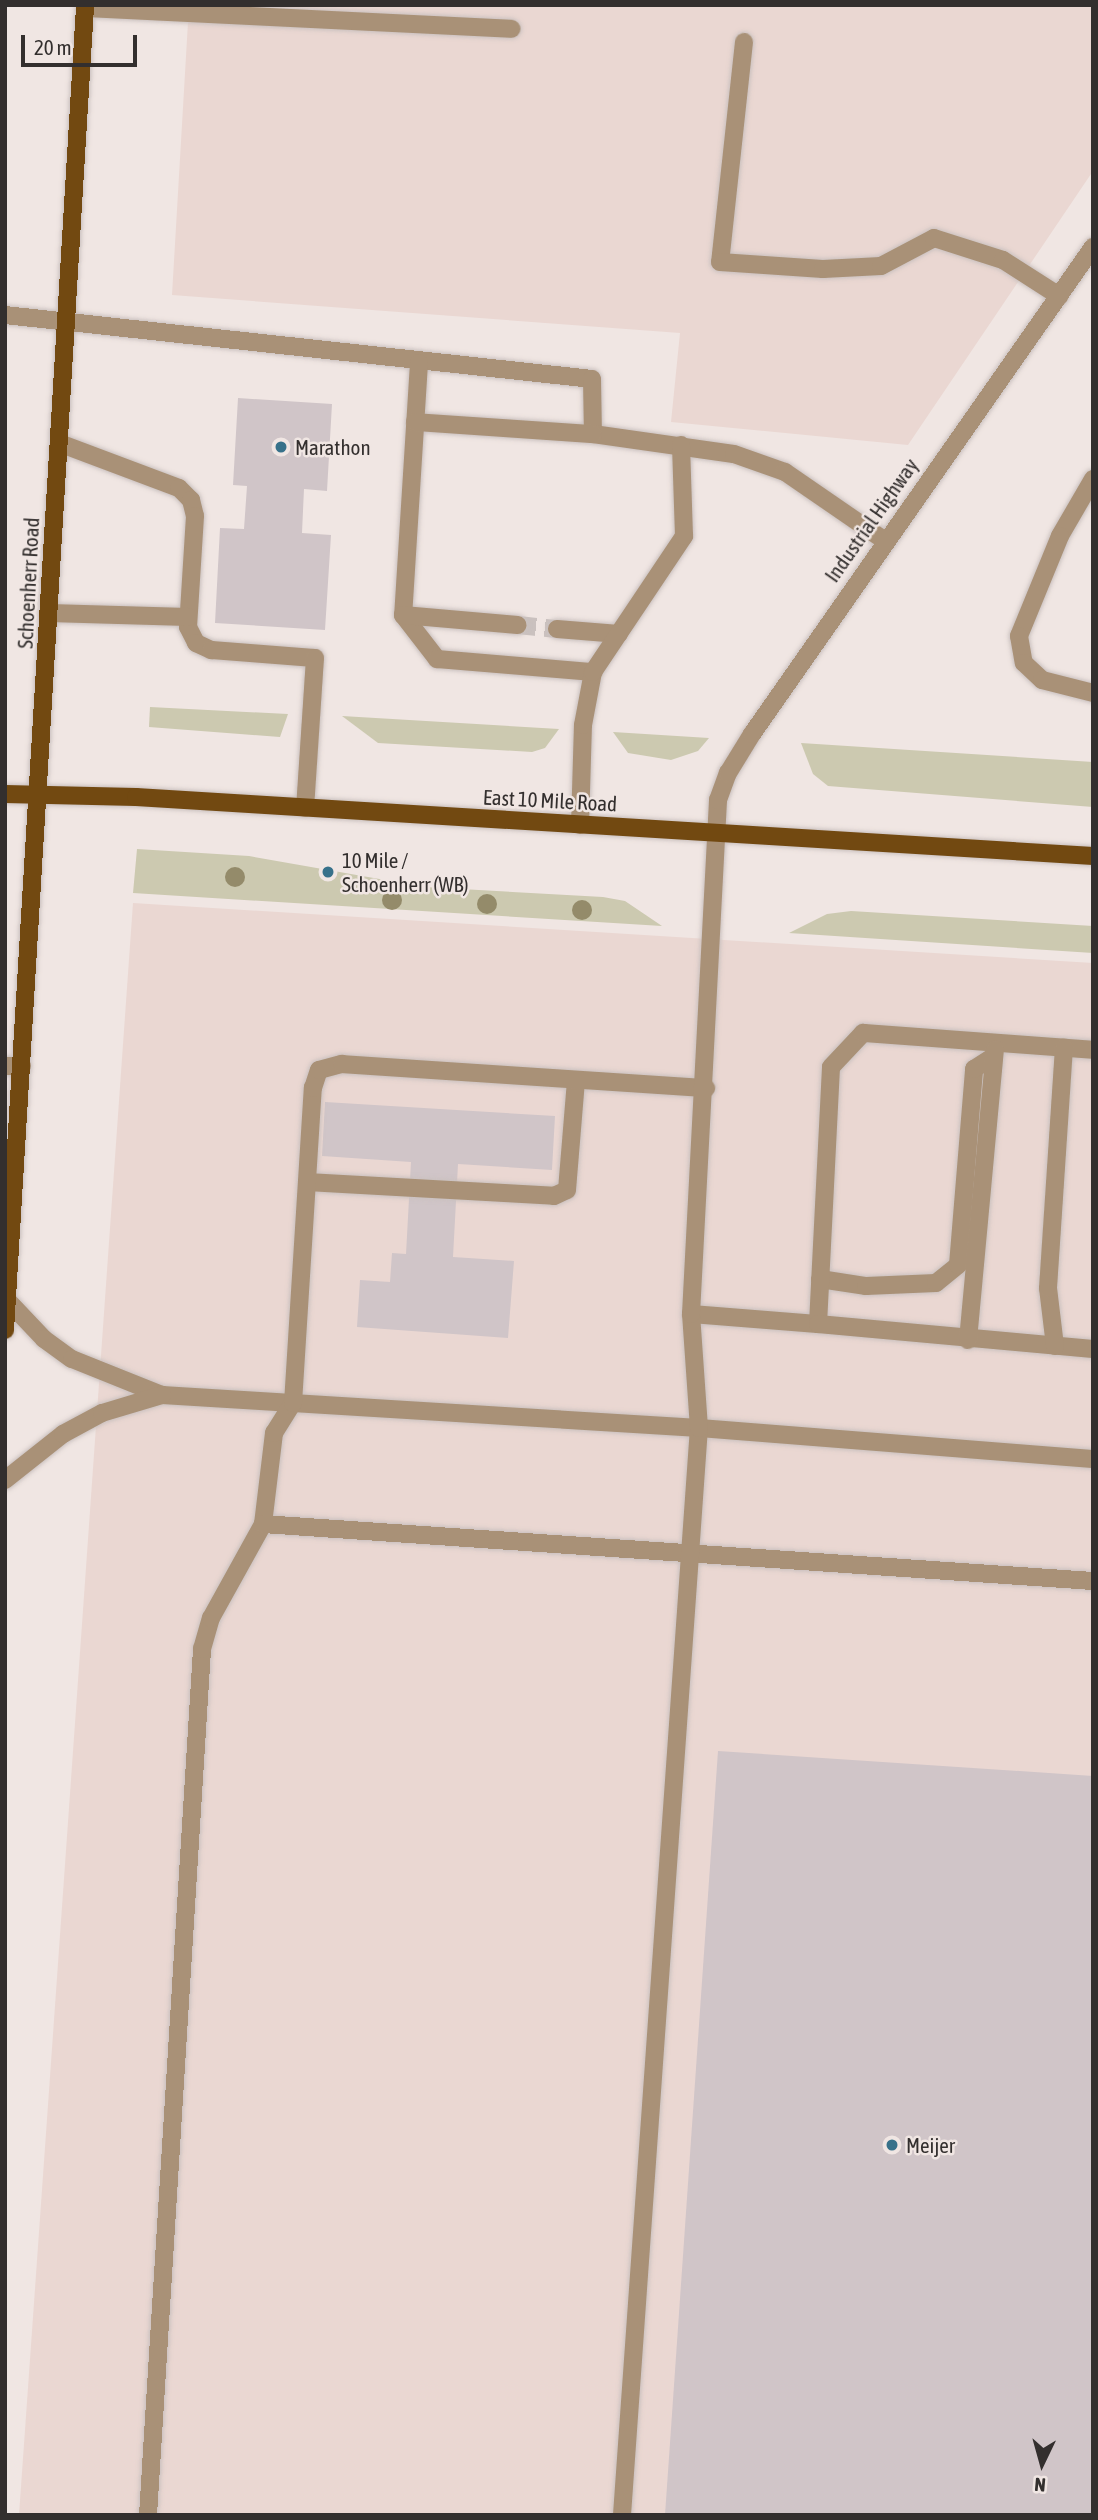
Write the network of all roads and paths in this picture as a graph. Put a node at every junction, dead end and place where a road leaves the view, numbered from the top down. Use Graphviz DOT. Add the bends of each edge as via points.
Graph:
graph roads {
  1 [pos="85,7"];
  2 [pos="511,29"];
  3 [pos="744,41"];
  4 [pos="1093,247"];
  5 [pos="1059,296"];
  6 [pos="5,314"];
  7 [pos="66,320"];
  8 [pos="419,363"];
  9 [pos="415,422"];
  10 [pos="593,435"];
  11 [pos="59,443"];
  12 [pos="681,445"];
  13 [pos="1093,480"];
  14 [pos="884,540"];
  15 [pos="49,613"];
  16 [pos="403,615"];
  17 [pos="188,617"];
  18 [pos="518,625"];
  19 [pos="557,629"];
  20 [pos="619,634"];
  21 [pos="593,672"];
  22 [pos="1093,693"];
  23 [pos="38,793"];
  24 [pos="5,794"];
  25 [pos="305,808"];
  26 [pos="580,825"];
  27 [pos="716,833"];
  28 [pos="1093,856"];
  29 [pos="1063,1048"];
  30 [pos="995,1049"];
  31 [pos="1093,1050"];
  32 [pos="14,1066"];
  33 [pos="576,1080"];
  34 [pos="706,1088"];
  35 [pos="307,1182"];
  36 [pos="7,1274"];
  37 [pos="820,1279"];
  38 [pos="7,1300"];
  39 [pos="691,1314"];
  40 [pos="818,1324"];
  41 [pos="5,1330"];
  42 [pos="968,1340"];
  43 [pos="1055,1346"];
  44 [pos="1093,1349"];
  45 [pos="162,1395"];
  46 [pos="293,1403"];
  47 [pos="699,1428"];
  48 [pos="1093,1460"];
  49 [pos="5,1480"];
  50 [pos="263,1524"];
  51 [pos="690,1553"];
  52 [pos="1093,1581"];
  53 [pos="148,2515"];
  54 [pos="622,2515"];
  1 -- 2 [label="street"];
  1 -- 7 [label="main road, Schoenherr Road"];
  3 -- 5 [label="street" via="720,262 823,269 881,266 934,238 1003,260"];
  4 -- 5 [label="street, Industrial Highway"];
  5 -- 14 [label="street, Industrial Highway"];
  6 -- 7 [label="street"];
  7 -- 8 [label="street"];
  7 -- 11 [label="main road, Schoenherr Road"];
  8 -- 9 [label="street"];
  8 -- 10 [label="street" via="592,379"];
  9 -- 10 [label="street"];
  9 -- 16 [label="street"];
  10 -- 12 [label="street"];
  11 -- 15 [label="main road, Schoenherr Road"];
  11 -- 17 [label="street" via="179,488 191,500 195,516"];
  12 -- 14 [label="street" via="734,454 785,472"];
  12 -- 20 [label="street" via="684,536"];
  13 -- 22 [label="street" via="1060,536 1019,636 1024,663 1042,680"];
  14 -- 27 [label="street, Industrial Highway" via="728,773 718,800"];
  15 -- 17 [label="street"];
  15 -- 23 [label="main road, Schoenherr Road"];
  16 -- 18 [label="street"];
  16 -- 21 [label="street" via="437,659"];
  17 -- 25 [label="street" via="196,643 211,650 315,657"];
  19 -- 20 [label="street"];
  20 -- 21 [label="street"];
  21 -- 26 [label="street" via="583,725"];
  23 -- 24 [label="main road, East 10 Mile Road"];
  23 -- 25 [label="main road, East 10 Mile Road"];
  23 -- 32 [label="main road, Schoenherr Road"];
  25 -- 26 [label="main road, East 10 Mile Road"];
  26 -- 27 [label="main road, East 10 Mile Road"];
  27 -- 28 [label="main road, East 10 Mile Road"];
  27 -- 34 [label="street, Industrial Highway"];
  29 -- 30 [label="street"];
  29 -- 31 [label="street"];
  29 -- 43 [label="street" via="1048,1288"];
  30 -- 37 [label="street" via="974,1069 958,1265 936,1283 866,1286"];
  30 -- 37 [label="street" via="863,1033 831,1067"];
  30 -- 42 [label="street"];
  32 -- 36 [label="main road, Schoenherr Road"];
  33 -- 34 [label="street"];
  33 -- 35 [label="street" via="342,1063 319,1070 313,1088"];
  33 -- 35 [label="street" via="567,1190 554,1196"];
  34 -- 39 [label="street, Industrial Highway"];
  35 -- 46 [label="street"];
  36 -- 38 [label="main road, Schoenherr Road"];
  37 -- 40 [label="street"];
  38 -- 41 [label="main road, Schoenherr Road"];
  38 -- 45 [label="street" via="44,1339 72,1359"];
  39 -- 40 [label="street"];
  39 -- 47 [label="street, Industrial Highway"];
  40 -- 42 [label="street"];
  42 -- 43 [label="street"];
  43 -- 44 [label="street"];
  45 -- 46 [label="street"];
  45 -- 49 [label="street" via="102,1413 72,1429"];
  46 -- 47 [label="street"];
  46 -- 50 [label="street" via="274,1433"];
  47 -- 48 [label="street"];
  47 -- 51 [label="street, Industrial Highway"];
  50 -- 51 [label="street"];
  50 -- 53 [label="street" via="211,1618 202,1648"];
  51 -- 52 [label="street"];
  51 -- 54 [label="street, Industrial Highway"];
}
